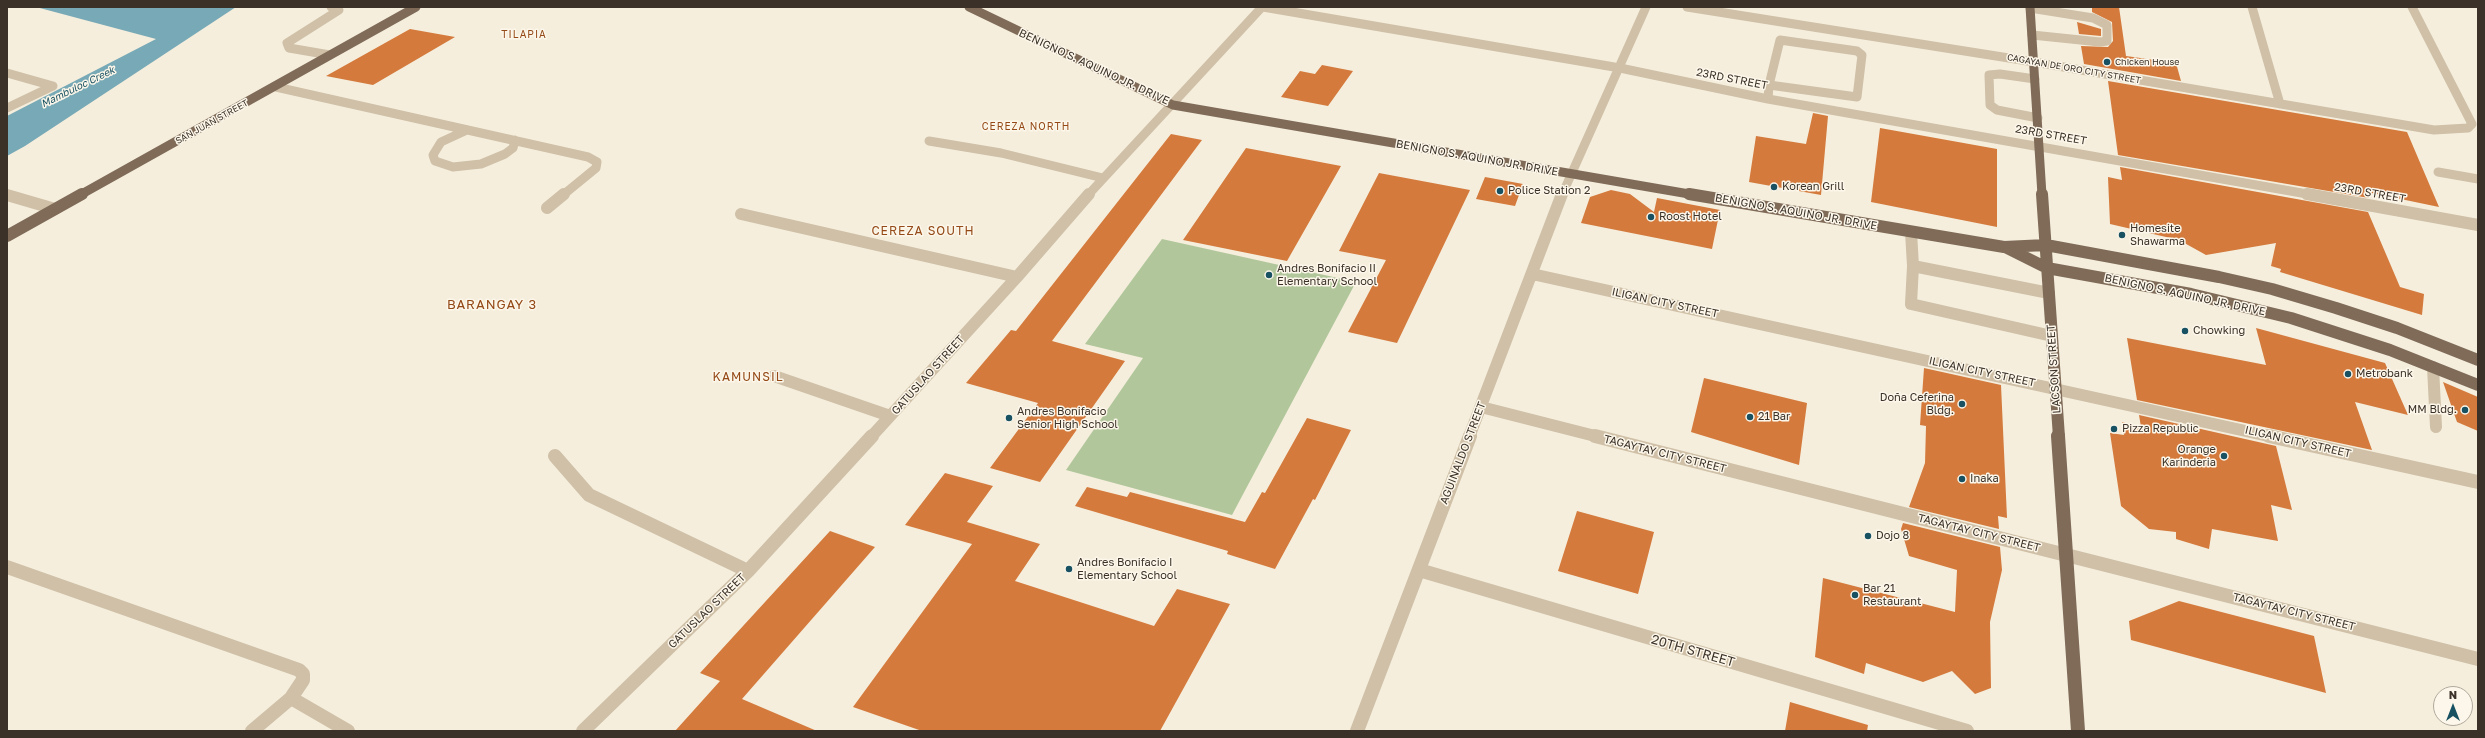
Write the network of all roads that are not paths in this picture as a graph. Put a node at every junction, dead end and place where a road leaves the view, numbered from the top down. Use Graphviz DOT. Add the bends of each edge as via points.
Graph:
graph roads {
  1 [pos="331,7"];
  2 [pos="416,7"];
  3 [pos="1262,7"];
  4 [pos="1646,7"];
  5 [pos="1687,7"];
  6 [pos="2252,7"];
  7 [pos="2412,7"];
  8 [pos="973,8"];
  9 [pos="2030,8"];
  10 [pos="2032,35"];
  11 [pos="330,55"];
  12 [pos="2034,62"];
  13 [pos="1620,68"];
  14 [pos="7,73"];
  15 [pos="2035,79"];
  16 [pos="1769,85"];
  17 [pos="276,87"];
  18 [pos="1768,99"];
  19 [pos="2280,104"];
  20 [pos="1173,105"];
  21 [pos="7,108"];
  22 [pos="2038,118"];
  23 [pos="467,130"];
  24 [pos="515,140"];
  25 [pos="929,141"];
  26 [pos="2039,145"];
  27 [pos="2438,172"];
  28 [pos="1570,174"];
  29 [pos="1103,178"];
  30 [pos="2478,179"];
  31 [pos="7,196"];
  32 [pos="547,208"];
  33 [pos="55,209"];
  34 [pos="741,214"];
  35 [pos="2478,225"];
  36 [pos="1910,232"];
  37 [pos="7,236"];
  38 [pos="2046,245"];
  39 [pos="2004,247"];
  40 [pos="1913,266"];
  41 [pos="2047,268"];
  42 [pos="1532,274"];
  43 [pos="1017,277"];
  44 [pos="2049,293"];
  45 [pos="2052,336"];
  46 [pos="2478,360"];
  47 [pos="2433,367"];
  48 [pos="774,376"];
  49 [pos="2478,385"];
  50 [pos="2055,388"];
  51 [pos="1480,407"];
  52 [pos="890,416"];
  53 [pos="2436,427"];
  54 [pos="555,456"];
  55 [pos="2478,482"];
  56 [pos="2066,555"];
  57 [pos="7,567"];
  58 [pos="1419,570"];
  59 [pos="748,572"];
  60 [pos="2478,658"];
  61 [pos="291,698"];
  62 [pos="252,731"];
  63 [pos="348,731"];
  64 [pos="582,731"];
  65 [pos="1357,731"];
  66 [pos="1967,731"];
  67 [pos="2078,731"];
  1 -- 11 [label="street" via="339,10 287,43 289,48"];
  2 -- 11 [label="main road, SAN JUAN STREET"];
  3 -- 13 [label="street, 23RD STREET"];
  3 -- 20 [label="street, GATUSLAO STREET"];
  4 -- 13 [label="street, AGUINALDO STREET"];
  5 -- 12 [label="street, CAGAYAN DE ORO CITY STREET"];
  6 -- 19 [label="street"];
  7 -- 19 [label="street, CAGAYAN DE ORO CITY STREET" via="2472,124 2468,128 2434,130"];
  8 -- 20 [label="main road, BENIGNO S. AQUINO JR. DRIVE"];
  9 -- 10 [label="main road, LACSON STREET"];
  9 -- 10 [label="street" via="2093,18 2107,25 2107,41 2100,42"];
  10 -- 12 [label="main road, LACSON STREET"];
  11 -- 17 [label="main road, SAN JUAN STREET"];
  12 -- 15 [label="main road, LACSON STREET"];
  12 -- 19 [label="street, CAGAYAN DE ORO CITY STREET"];
  13 -- 18 [label="street, 23RD STREET"];
  13 -- 28 [label="street, AGUINALDO STREET"];
  14 -- 21 [label="street" via="53,86"];
  15 -- 22 [label="main road, LACSON STREET"];
  15 -- 22 [label="street" via="1989,75 1990,105 1997,110"];
  16 -- 16 [label="street" via="1780,40 1857,51 1862,55 1858,97 1855,98"];
  16 -- 18 [label="street"];
  17 -- 23 [label="street"];
  17 -- 33 [label="main road, SAN JUAN STREET"];
  18 -- 26 [label="street, 23RD STREET"];
  20 -- 28 [label="main road, BENIGNO S. AQUINO JR. DRIVE"];
  20 -- 29 [label="street, GATUSLAO STREET"];
  22 -- 26 [label="main road, LACSON STREET"];
  23 -- 24 [label="street"];
  23 -- 24 [label="street" via="441,142 433,155 435,161 453,167 481,164 505,154 513,148"];
  24 -- 32 [label="street" via="588,157 597,162 596,168"];
  25 -- 29 [label="street" via="1001,153"];
  26 -- 35 [label="street, 23RD STREET"];
  26 -- 38 [label="main road, LACSON STREET"];
  27 -- 30 [label="street"];
  28 -- 36 [label="main road, BENIGNO S. AQUINO JR. DRIVE"];
  28 -- 42 [label="street, AGUINALDO STREET"];
  29 -- 43 [label="street, GATUSLAO STREET"];
  31 -- 33 [label="street"];
  33 -- 37 [label="main road, SAN JUAN STREET"];
  34 -- 43 [label="street"];
  36 -- 39 [label="main road, BENIGNO S. AQUINO JR. DRIVE"];
  36 -- 40 [label="street"];
  38 -- 39 [label="main road, BENIGNO S. AQUINO JR. DRIVE"];
  38 -- 41 [label="main road, LACSON STREET"];
  38 -- 46 [label="main road, BENIGNO S. AQUINO JR. DRIVE" via="2272,289 2397,328"];
  39 -- 41 [label="main road, BENIGNO S. AQUINO JR. DRIVE"];
  40 -- 44 [label="street"];
  40 -- 45 [label="street" via="1911,304"];
  41 -- 44 [label="main road, LACSON STREET"];
  41 -- 47 [label="main road, BENIGNO S. AQUINO JR. DRIVE" via="2258,309 2325,328"];
  42 -- 50 [label="street, ILIGAN CITY STREET"];
  42 -- 51 [label="street, AGUINALDO STREET"];
  43 -- 52 [label="street, GATUSLAO STREET"];
  44 -- 45 [label="main road, LACSON STREET"];
  45 -- 50 [label="main road, LACSON STREET"];
  47 -- 49 [label="main road, BENIGNO S. AQUINO JR. DRIVE"];
  47 -- 53 [label="street"];
  48 -- 52 [label="street"];
  50 -- 55 [label="street, ILIGAN CITY STREET"];
  50 -- 56 [label="main road, LACSON STREET"];
  51 -- 56 [label="street, TAGAYTAY CITY STREET"];
  51 -- 58 [label="street, AGUINALDO STREET"];
  52 -- 59 [label="street, GATUSLAO STREET"];
  54 -- 59 [label="street" via="589,495"];
  56 -- 60 [label="street, TAGAYTAY CITY STREET"];
  56 -- 67 [label="main road, LACSON STREET"];
  57 -- 61 [label="street" via="300,670 303,680"];
  58 -- 65 [label="street, AGUINALDO STREET"];
  58 -- 66 [label="street, 20TH STREET"];
  59 -- 64 [label="street, GATUSLAO STREET"];
  61 -- 62 [label="street"];
  61 -- 63 [label="street"];
}
